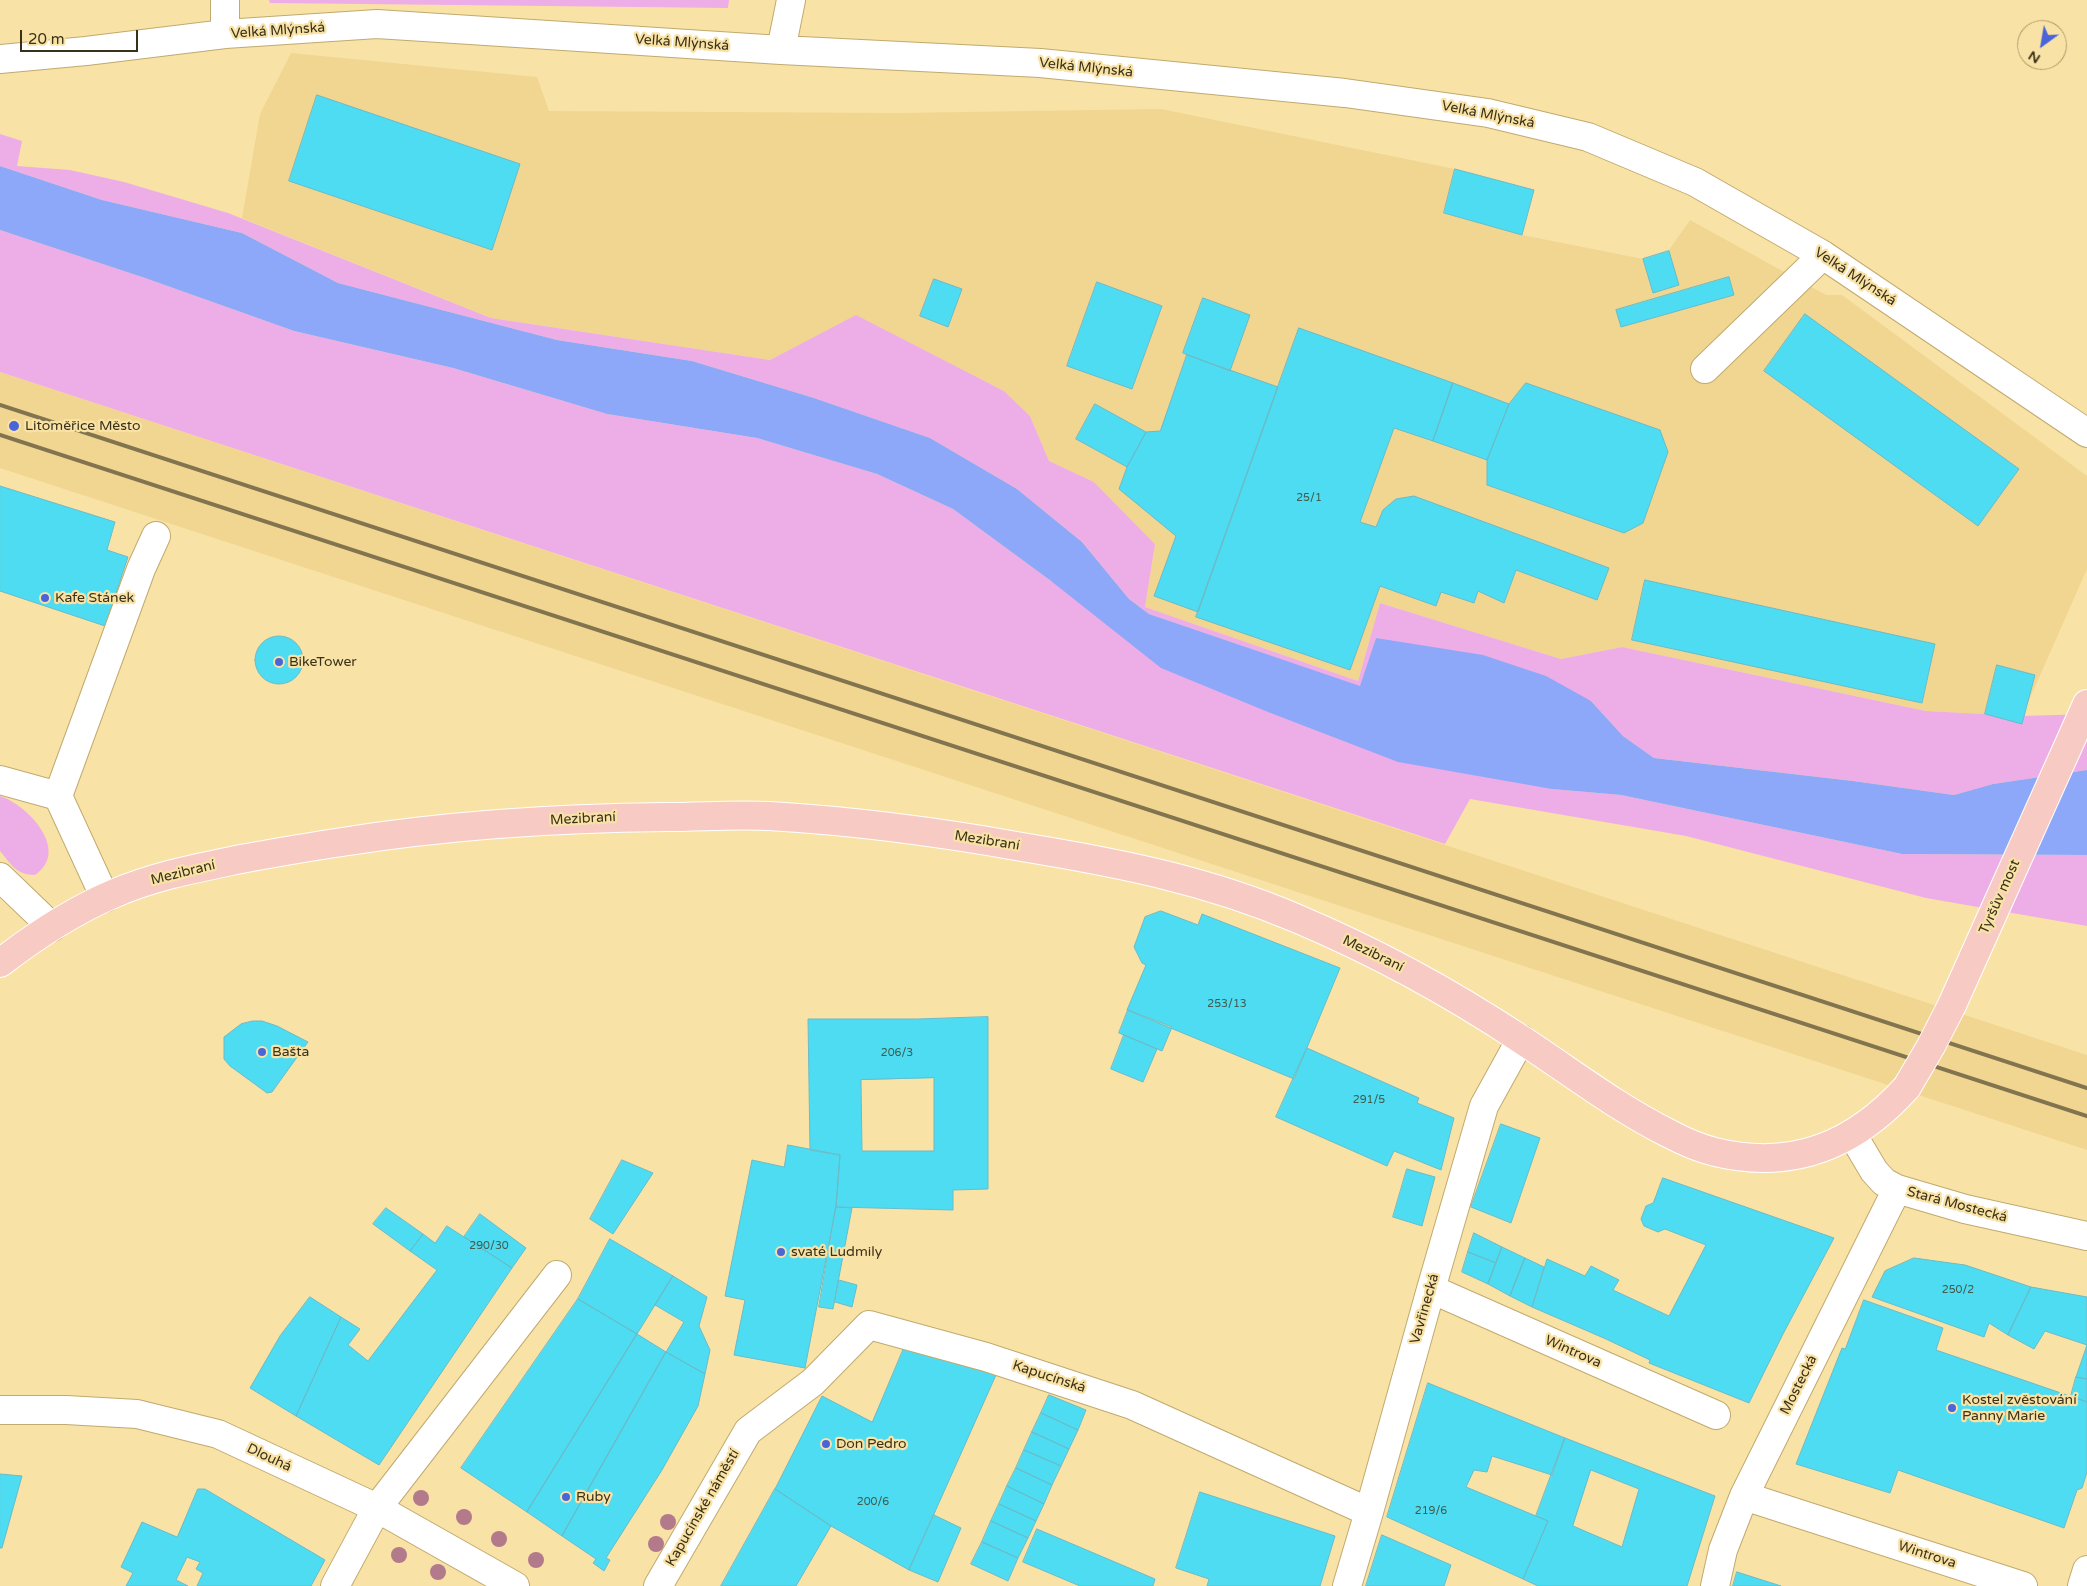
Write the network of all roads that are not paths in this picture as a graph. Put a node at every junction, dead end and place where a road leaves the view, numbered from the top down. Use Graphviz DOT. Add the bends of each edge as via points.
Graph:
graph roads {
  1 [pos="225,0"];
  2 [pos="791,0"];
  3 [pos="225,34"];
  4 [pos="781,50"];
  5 [pos="0,58"];
  6 [pos="1823,255"];
  7 [pos="1705,369"];
  8 [pos="2087,433"];
  9 [pos="156,536"];
  10 [pos="2087,704"];
  11 [pos="0,780"];
  12 [pos="58,796"];
  13 [pos="0,877"];
  14 [pos="105,898"];
  15 [pos="52,927"];
  16 [pos="0,962"];
  17 [pos="1521,1039"];
  18 [pos="1906,1087"];
  19 [pos="1852,1134"];
  20 [pos="1897,1189"];
  21 [pos="2087,1236"];
  22 [pos="557,1275"];
  23 [pos="1431,1289"];
  24 [pos="0,1410"];
  25 [pos="1716,1415"];
  26 [pos="748,1431"];
  27 [pos="1744,1496"];
  28 [pos="377,1508"];
  29 [pos="1369,1512"];
  30 [pos="2087,1570"];
  31 [pos="335,1586"];
  32 [pos="515,1586"];
  33 [pos="658,1586"];
  34 [pos="1346,1586"];
  35 [pos="1715,1586"];
  36 [pos="2024,1586"];
  37 [pos="2082,1586"];
  1 -- 3 [label="street"];
  2 -- 4 [label="street"];
  3 -- 4 [label="street, Velká Mlýnská" via="377,24"];
  3 -- 5 [label="street, Velká Mlýnská"];
  4 -- 6 [label="street, Velká Mlýnská" via="1040,64 1345,93 1488,113 1588,136 1695,182"];
  6 -- 7 [label="street"];
  6 -- 8 [label="street, Velká Mlýnská"];
  9 -- 12 [label="street" via="93,673"];
  10 -- 18 [label="main road, Tyršův most, bridge" via="1952,1005"];
  11 -- 12 [label="street"];
  12 -- 14 [label="street"];
  13 -- 15 [label="street"];
  14 -- 15 [label="main road, Mezibraní"];
  14 -- 17 [label="main road, Mezibraní" via="191,869 398,833 590,818 766,816 861,825 976,839 1097,859 1219,888 1296,918 1391,962"];
  15 -- 16 [label="main road, Mezibraní"];
  17 -- 19 [label="main road, Mezibraní" via="1638,1118 1713,1152 1761,1158 1785,1157 1833,1145"];
  17 -- 23 [label="street, Vavřinecká" via="1484,1106"];
  18 -- 19 [label="main road, Mezibraní" via="1890,1105"];
  19 -- 20 [label="street, Stará Mostecká" via="1874,1171"];
  20 -- 21 [label="street, Stará Mostecká" via="1965,1209"];
  20 -- 27 [label="street, Mostecká"];
  22 -- 28 [label="street"];
  23 -- 25 [label="street, Wintrova"];
  23 -- 29 [label="street, Vavřinecká"];
  24 -- 28 [label="street, Dlouhá" via="137,1414 218,1434"];
  26 -- 29 [label="street, Kapucínská" via="813,1382 869,1325 986,1357 1132,1405"];
  26 -- 33 [label="street, Kapucínské náměstí"];
  27 -- 35 [label="street, Mostecká" via="1723,1550"];
  27 -- 36 [label="street, Wintrova"];
  28 -- 31 [label="street"];
  28 -- 32 [label="street, Dlouhá"];
  29 -- 34 [label="street, Vavřinecká"];
  30 -- 37 [label="street"];
}
